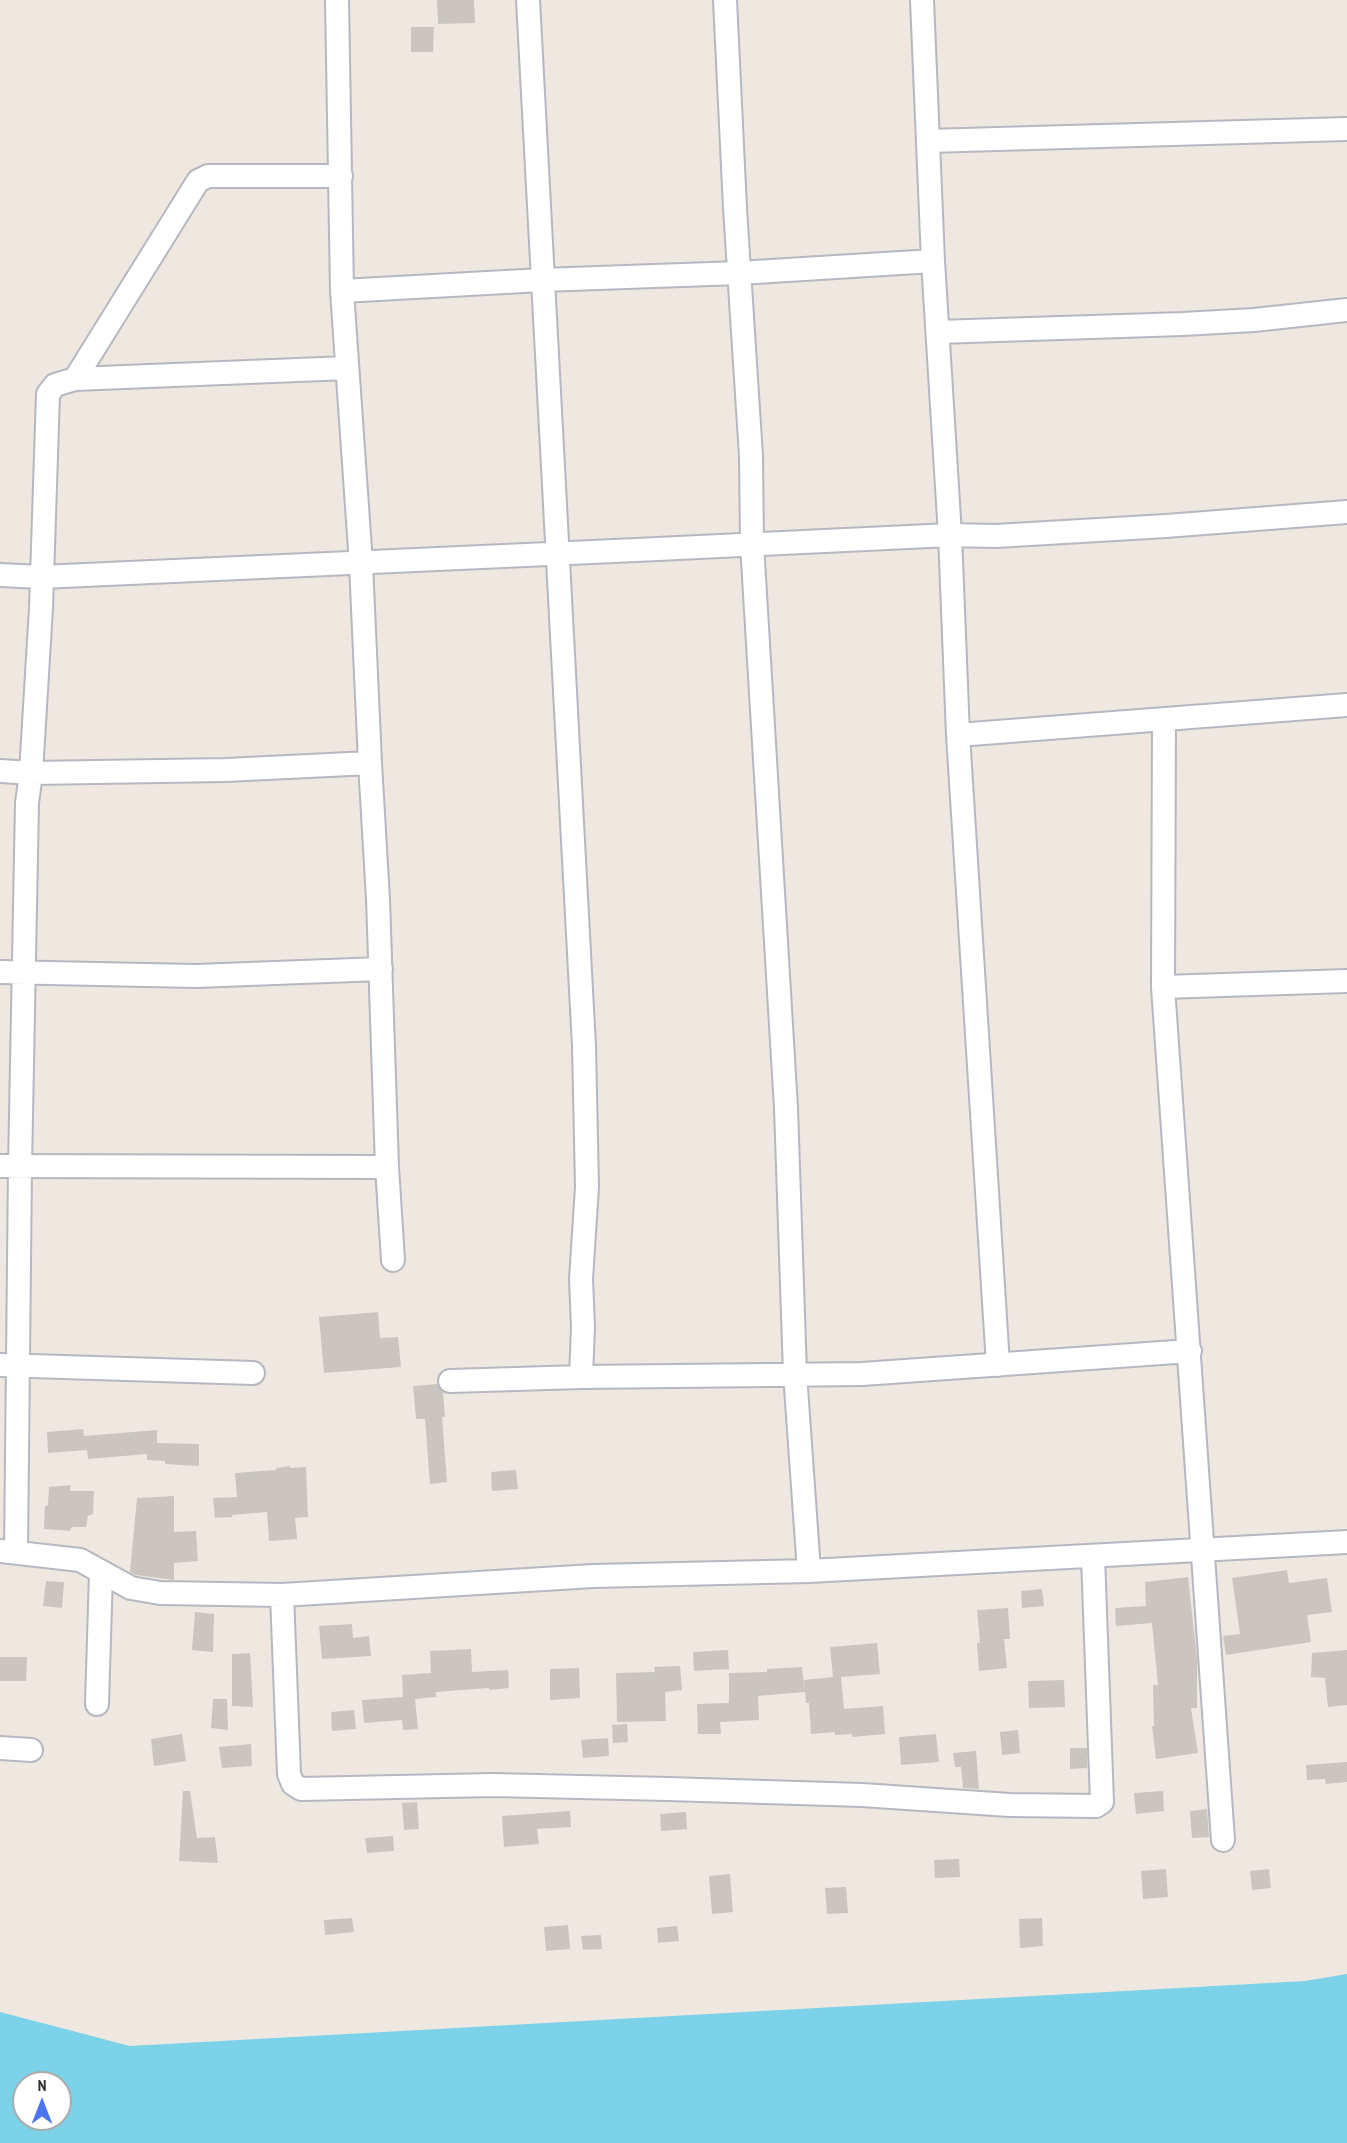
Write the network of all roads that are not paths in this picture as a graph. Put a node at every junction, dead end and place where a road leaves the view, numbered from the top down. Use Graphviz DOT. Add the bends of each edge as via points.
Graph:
graph roads {
  1 [pos="337,0"];
  2 [pos="528,0"];
  3 [pos="725,0"];
  4 [pos="922,0"];
  5 [pos="1347,129"];
  6 [pos="928,141"];
  7 [pos="341,176"];
  8 [pos="933,261"];
  9 [pos="739,273"];
  10 [pos="542,280"];
  11 [pos="342,291"];
  12 [pos="1347,310"];
  13 [pos="938,332"];
  14 [pos="347,368"];
  15 [pos="75,379"];
  16 [pos="1347,512"];
  17 [pos="950,535"];
  18 [pos="752,544"];
  19 [pos="557,553"];
  20 [pos="361,564"];
  21 [pos="0,575"];
  22 [pos="41,577"];
  23 [pos="1347,705"];
  24 [pos="1164,720"];
  25 [pos="958,735"];
  26 [pos="370,763"];
  27 [pos="0,771"];
  28 [pos="31,773"];
  29 [pos="381,969"];
  30 [pos="0,972"];
  31 [pos="24,973"];
  32 [pos="1347,981"];
  33 [pos="1163,987"];
  34 [pos="10,1167"];
  35 [pos="387,1167"];
  36 [pos="393,1260"];
  37 [pos="1190,1351"];
  38 [pos="9,1365"];
  39 [pos="998,1365"];
  40 [pos="253,1373"];
  41 [pos="795,1374"];
  42 [pos="581,1377"];
  43 [pos="450,1381"];
  44 [pos="1347,1542"];
  45 [pos="1204,1550"];
  46 [pos="8,1551"];
  47 [pos="1093,1557"];
  48 [pos="809,1571"];
  49 [pos="101,1573"];
  50 [pos="282,1594"];
  51 [pos="97,1704"];
  52 [pos="0,1748"];
  53 [pos="31,1750"];
  54 [pos="1223,1840"];
  1 -- 7 [label="street"];
  2 -- 10 [label="street"];
  3 -- 9 [label="street"];
  4 -- 6 [label="street"];
  5 -- 6 [label="street"];
  6 -- 8 [label="street"];
  7 -- 11 [label="street"];
  7 -- 15 [label="street" via="208,176 198,181"];
  8 -- 9 [label="street"];
  8 -- 13 [label="street"];
  9 -- 10 [label="street"];
  9 -- 18 [label="street" via="751,456"];
  10 -- 11 [label="street"];
  10 -- 19 [label="street"];
  11 -- 14 [label="street"];
  12 -- 13 [label="street" via="1183,324"];
  13 -- 17 [label="street"];
  14 -- 15 [label="street"];
  14 -- 20 [label="street"];
  15 -- 22 [label="street" via="55,385 48,394"];
  16 -- 17 [label="street" via="996,536"];
  17 -- 18 [label="street"];
  17 -- 25 [label="street"];
  18 -- 19 [label="street"];
  18 -- 41 [label="street" via="786,1108"];
  19 -- 20 [label="street"];
  19 -- 42 [label="street" via="584,1046 587,1187"];
  20 -- 22 [label="street"];
  20 -- 26 [label="street"];
  21 -- 22 [label="street"];
  22 -- 28 [label="street"];
  23 -- 24 [label="street"];
  24 -- 25 [label="street"];
  24 -- 33 [label="street"];
  25 -- 39 [label="street"];
  26 -- 28 [label="street"];
  26 -- 29 [label="street"];
  27 -- 28 [label="street"];
  28 -- 31 [label="street"];
  29 -- 31 [label="street" via="195,976"];
  29 -- 35 [label="street"];
  30 -- 31 [label="street"];
  31 -- 34 [label="street"];
  32 -- 33 [label="street"];
  33 -- 37 [label="street"];
  34 -- 35 [label="street"];
  34 -- 38 [label="street"];
  35 -- 36 [label="street"];
  37 -- 39 [label="street"];
  37 -- 45 [label="street"];
  38 -- 40 [label="street"];
  38 -- 46 [label="street"];
  39 -- 41 [label="street"];
  41 -- 42 [label="street"];
  41 -- 48 [label="street"];
  42 -- 43 [label="street"];
  44 -- 45 [label="street"];
  45 -- 47 [label="street"];
  45 -- 54 [label="street"];
  46 -- 49 [label="street" via="80,1560"];
  47 -- 48 [label="street"];
  47 -- 50 [label="street" via="1102,1802 1096,1806 493,1785 300,1789 289,1774"];
  48 -- 50 [label="street" via="593,1576"];
  49 -- 50 [label="street" via="131,1588 160,1593"];
  49 -- 51 [label="street"];
  52 -- 53 [label="street"];
}
